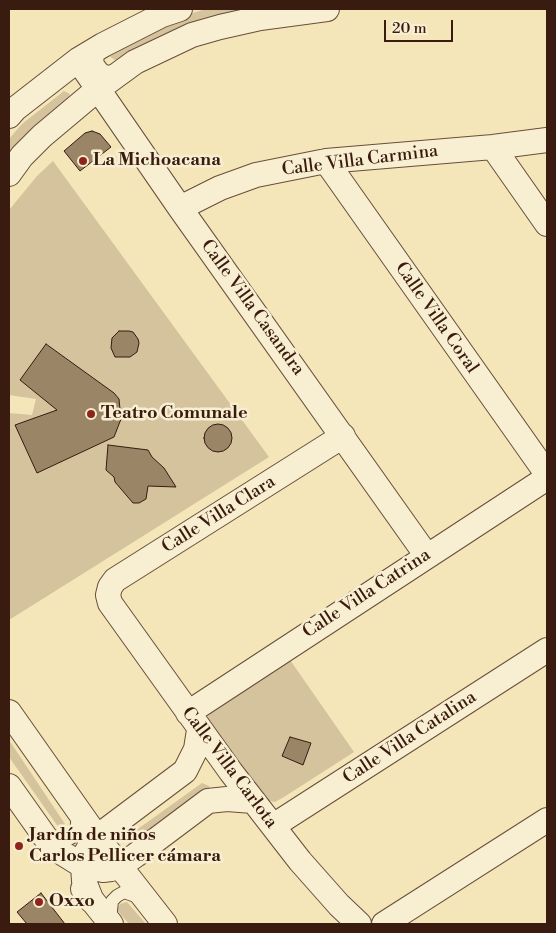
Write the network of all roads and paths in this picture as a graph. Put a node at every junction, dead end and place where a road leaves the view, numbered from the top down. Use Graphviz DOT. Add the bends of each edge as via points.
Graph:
graph roads {
  1 [pos="180,9"];
  2 [pos="327,9"];
  3 [pos="102,45"];
  4 [pos="78,60"];
  5 [pos="126,68"];
  6 [pos="51,80"];
  7 [pos="98,89"];
  8 [pos="74,109"];
  9 [pos="11,112"];
  10 [pos="547,140"];
  11 [pos="493,147"];
  12 [pos="326,161"];
  13 [pos="9,174"];
  14 [pos="180,208"];
  15 [pos="547,224"];
  16 [pos="343,436"];
  17 [pos="547,474"];
  18 [pos="547,478"];
  19 [pos="427,556"];
  20 [pos="110,603"];
  21 [pos="547,650"];
  22 [pos="9,712"];
  23 [pos="194,721"];
  24 [pos="225,765"];
  25 [pos="185,771"];
  26 [pos="9,786"];
  27 [pos="208,801"];
  28 [pos="253,801"];
  29 [pos="80,814"];
  30 [pos="547,820"];
  31 [pos="112,825"];
  32 [pos="273,826"];
  33 [pos="42,833"];
  34 [pos="134,856"];
  35 [pos="83,866"];
  36 [pos="142,896"];
  37 [pos="92,901"];
  38 [pos="111,924"];
  39 [pos="166,924"];
  40 [pos="359,924"];
  41 [pos="384,924"];
  1 -- 3 [label="street"];
  2 -- 5 [label="street" via="260,18 192,35"];
  3 -- 4 [label="street"];
  3 -- 5 [label="lane" via="98,64 103,70 116,72"];
  4 -- 6 [label="street"];
  4 -- 7 [label="street, Calle Villa Casandra"];
  5 -- 7 [label="street"];
  6 -- 8 [label="lane" via="72,75 83,85 83,93"];
  6 -- 9 [label="street"];
  7 -- 8 [label="street"];
  7 -- 14 [label="street, Calle Villa Casandra"];
  8 -- 13 [label="street" via="29,149"];
  10 -- 11 [label="street, Calle Villa Carmina"];
  11 -- 12 [label="street, Calle Villa Carmina"];
  11 -- 15 [label="street"];
  12 -- 14 [label="street, Calle Villa Carmina" via="256,175"];
  12 -- 17 [label="street, Calle Villa Coral"];
  14 -- 16 [label="street, Calle Villa Casandra"];
  16 -- 19 [label="street, Calle Villa Casandra"];
  16 -- 20 [label="street, Calle Villa Clara" via="115,580 108,594"];
  18 -- 19 [label="street, Calle Villa Catrina"];
  19 -- 23 [label="street, Calle Villa Catrina"];
  20 -- 23 [label="street, Calle Villa Carlota"];
  21 -- 32 [label="street, Calle Villa Catalina"];
  22 -- 29 [label="street"];
  23 -- 24 [label="street, Calle Villa Carlota"];
  23 -- 25 [label="street" via="196,749"];
  24 -- 25 [label="street" via="202,762"];
  24 -- 27 [label="street" via="224,786"];
  24 -- 28 [label="street, Calle Villa Carlota"];
  25 -- 31 [label="street"];
  26 -- 33 [label="street"];
  27 -- 28 [label="street"];
  27 -- 34 [label="street"];
  28 -- 32 [label="street, Calle Villa Carlota"];
  29 -- 31 [label="street" via="97,824"];
  29 -- 33 [label="lane" via="76,833 63,842"];
  30 -- 41 [label="street"];
  31 -- 34 [label="street"];
  31 -- 34 [label="street" via="120,824 118,837 127,848 134,849"];
  31 -- 35 [label="street" via="86,853"];
  32 -- 40 [label="street, Calle Villa Carlota" via="300,861"];
  33 -- 35 [label="street" via="59,851"];
  33 -- 37 [label="street"];
  34 -- 35 [label="street" via="103,870"];
  34 -- 36 [label="street"];
  35 -- 37 [label="street" via="84,880"];
  36 -- 38 [label="lane" via="124,892 112,901"];
  36 -- 39 [label="street"];
  37 -- 38 [label="street"];
}
